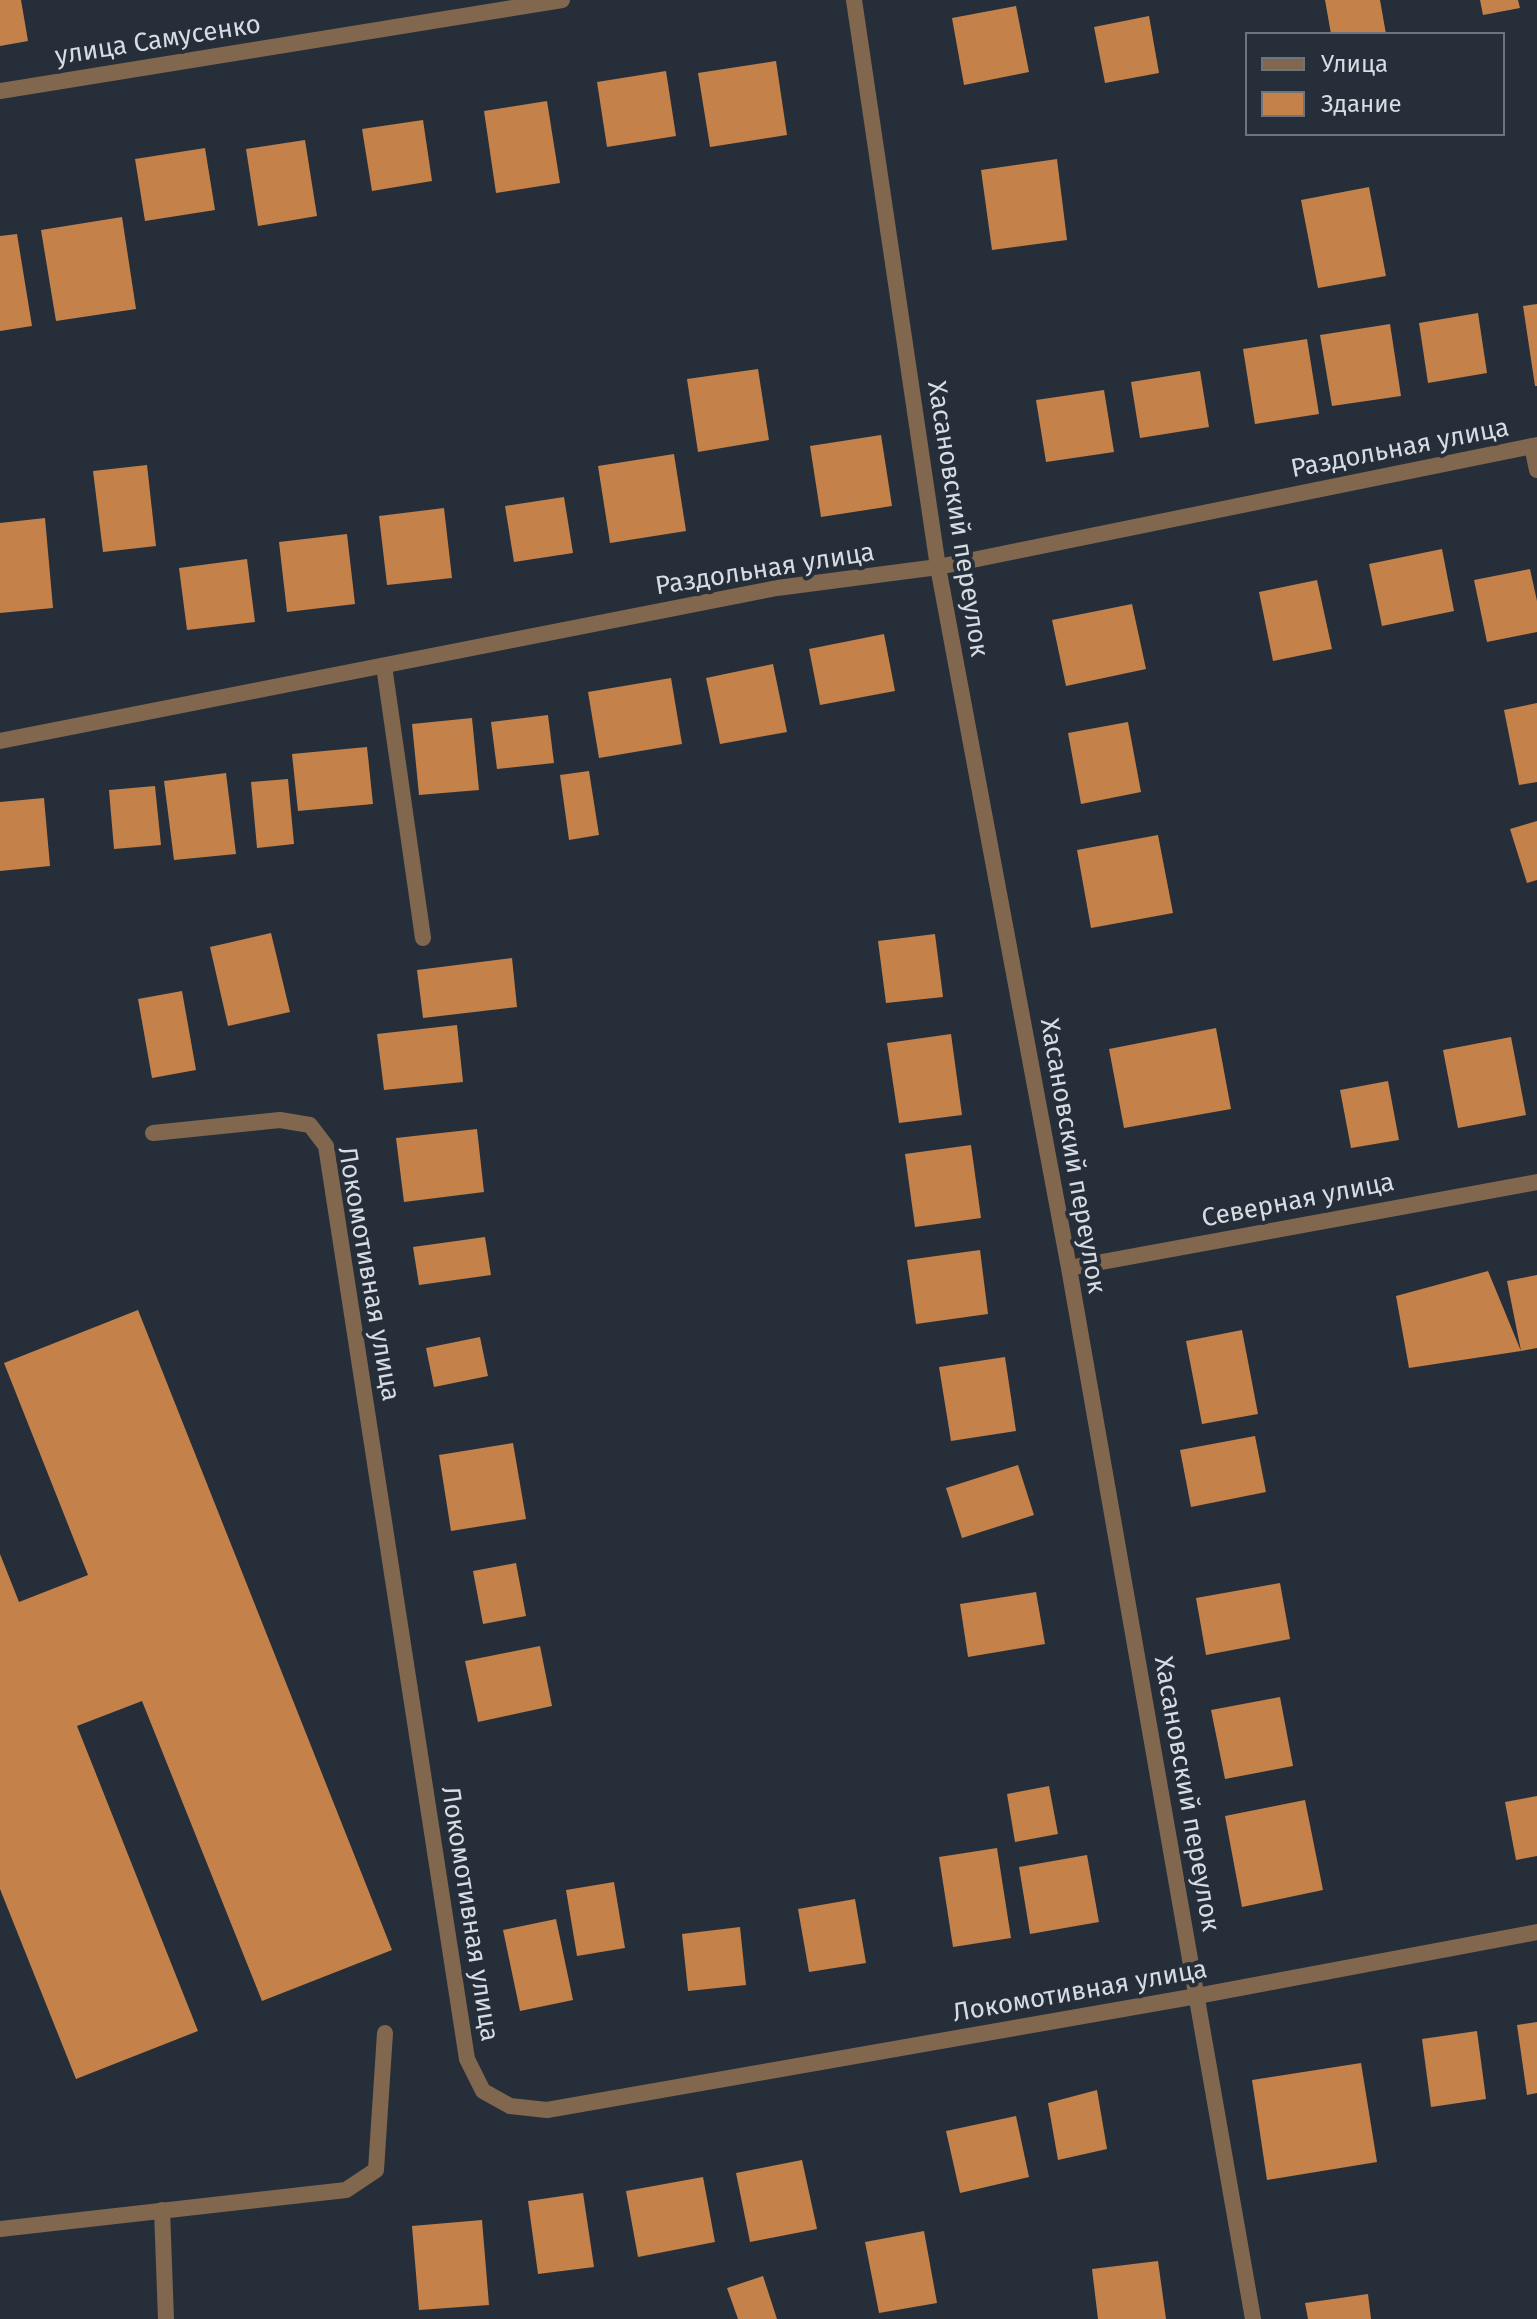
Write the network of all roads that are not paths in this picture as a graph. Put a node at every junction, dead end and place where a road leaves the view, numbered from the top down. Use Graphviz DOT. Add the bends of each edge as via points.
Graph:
graph roads {
  1 [pos="562,0"];
  2 [pos="854,0"];
  3 [pos="0,91"];
  4 [pos="1535,446"];
  5 [pos="1537,470"];
  6 [pos="938,567"];
  7 [pos="384,666"];
  8 [pos="0,741"];
  9 [pos="423,938"];
  10 [pos="153,1133"];
  11 [pos="1537,1182"];
  12 [pos="1069,1268"];
  13 [pos="1537,1932"];
  14 [pos="1197,1996"];
  15 [pos="385,2033"];
  16 [pos="162,2210"];
  17 [pos="0,2229"];
  18 [pos="166,2319"];
  19 [pos="1253,2319"];
  1 -- 3 [label="street, улица Самусенко"];
  2 -- 6 [label="street, Хасановский переулок"];
  4 -- 5 [label="street"];
  4 -- 6 [label="street, Раздольная улица"];
  6 -- 7 [label="street, Раздольная улица" via="777,588"];
  6 -- 12 [label="street, Хасановский переулок"];
  7 -- 8 [label="street, Раздольная улица"];
  7 -- 9 [label="street"];
  10 -- 14 [label="street, Локомотивная улица" via="280,1120 310,1125 326,1146 467,2059 483,2091 510,2106 547,2110"];
  11 -- 12 [label="street, Северная улица"];
  12 -- 14 [label="street, Хасановский переулок"];
  13 -- 14 [label="street, Локомотивная улица"];
  14 -- 19 [label="street, Хасановский переулок"];
  15 -- 16 [label="street" via="376,2170 346,2190"];
  16 -- 17 [label="street"];
  16 -- 18 [label="street"];
}
